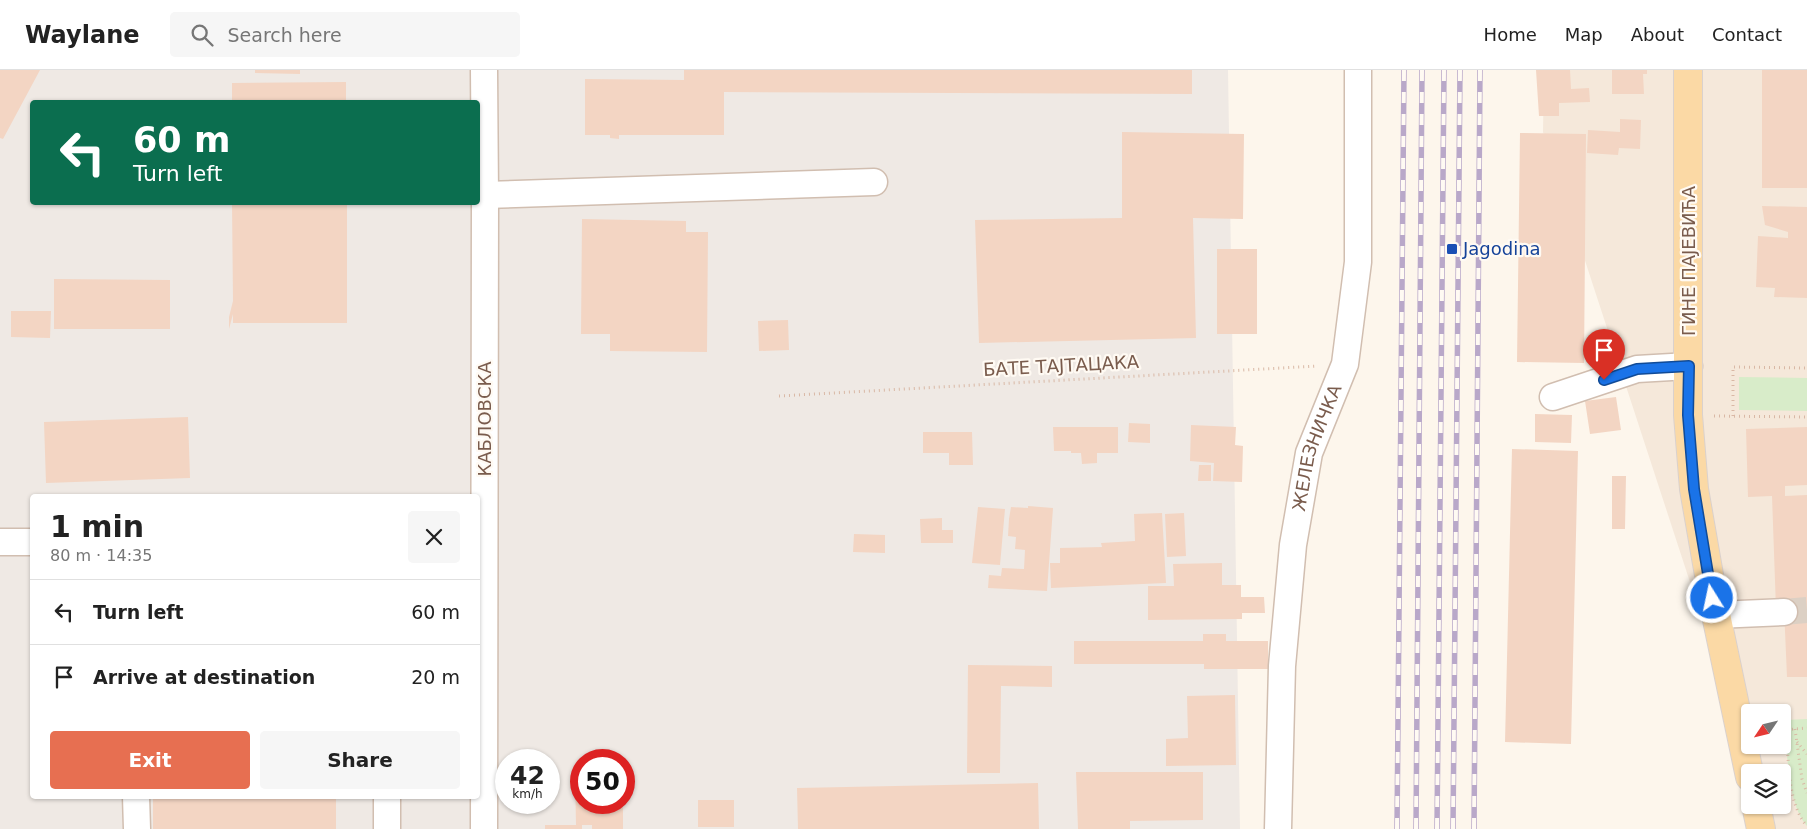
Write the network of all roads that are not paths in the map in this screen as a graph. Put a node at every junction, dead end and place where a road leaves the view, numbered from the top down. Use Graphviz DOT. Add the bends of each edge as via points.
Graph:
graph roads {
  1 [pos="484,70"];
  2 [pos="1358,70"];
  3 [pos="1688,70"];
  4 [pos="874,182"];
  5 [pos="485,195"];
  6 [pos="1689,366"];
  7 [pos="1553,397"];
  8 [pos="0,542"];
  9 [pos="30,542"];
  10 [pos="1784,612"];
  11 [pos="1716,615"];
  12 [pos="1747,764"];
  13 [pos="136,799"];
  14 [pos="387,799"];
  15 [pos="1758,814"];
  16 [pos="137,829"];
  17 [pos="387,829"];
  18 [pos="484,829"];
  19 [pos="1278,829"];
  20 [pos="1761,829"];
  1 -- 5 [label="street, КАБЛОВСКА"];
  2 -- 19 [label="street, ЖЕЛЕЗНИЧКА" via="1358,262 1345,364 1309,454 1293,545 1282,666"];
  3 -- 6 [label="main road, ГИНЕ ПАЈЕВИЋА"];
  4 -- 5 [label="street"];
  5 -- 18 [label="street, КАБЛОВСКА"];
  6 -- 7 [label="street" via="1637,369"];
  6 -- 11 [label="main road, ГИНЕ ПАЈЕВИЋА" via="1688,415 1694,489"];
  8 -- 9 [label="street"];
  10 -- 11 [label="street"];
  11 -- 12 [label="main road, ГИНЕ ПАЈЕВИЋА"];
  13 -- 16 [label="street"];
  14 -- 17 [label="street"];
  15 -- 20 [label="main road"];
}
